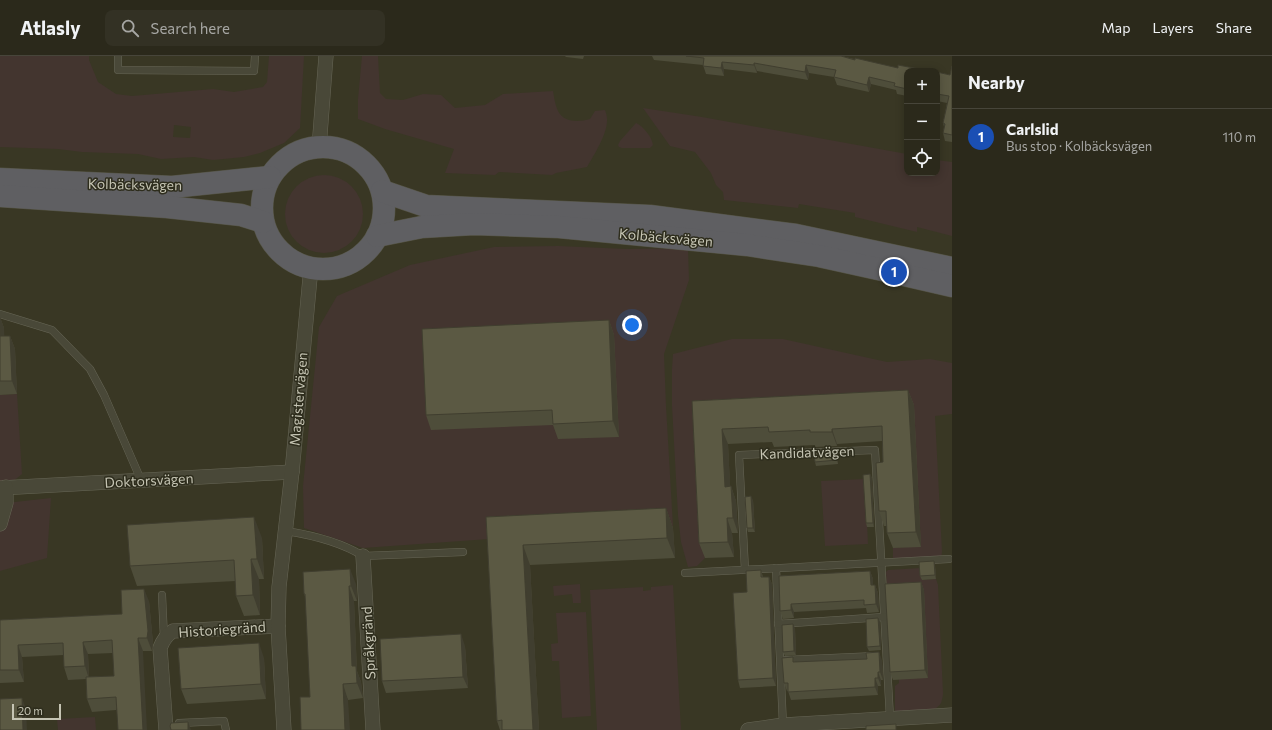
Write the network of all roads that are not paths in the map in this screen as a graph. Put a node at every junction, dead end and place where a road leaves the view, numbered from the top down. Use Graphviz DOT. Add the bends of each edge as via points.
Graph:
graph roads {
  1 [pos="118,56"];
  2 [pos="256,56"];
  3 [pos="326,56"];
  4 [pos="319,148"];
  5 [pos="270,177"];
  6 [pos="0,179"];
  7 [pos="382,191"];
  8 [pos="0,196"];
  9 [pos="264,222"];
  10 [pos="377,236"];
  11 [pos="310,267"];
  12 [pos="952,268"];
  13 [pos="952,286"];
  14 [pos="0,314"];
  15 [pos="292,472"];
  16 [pos="141,480"];
  17 [pos="3,488"];
  18 [pos="0,524"];
  19 [pos="286,532"];
  20 [pos="463,552"];
  21 [pos="363,556"];
  22 [pos="949,559"];
  23 [pos="881,563"];
  24 [pos="776,568"];
  25 [pos="745,570"];
  26 [pos="685,573"];
  27 [pos="162,595"];
  28 [pos="884,617"];
  29 [pos="778,624"];
  30 [pos="278,626"];
  31 [pos="164,638"];
  32 [pos="886,655"];
  33 [pos="780,661"];
  34 [pos="952,715"];
  35 [pos="890,718"];
  36 [pos="165,727"];
  37 [pos="783,728"];
  38 [pos="226,730"];
  39 [pos="284,730"];
  40 [pos="372,730"];
  41 [pos="748,730"];
  1 -- 2 [label="lane" via="118,70 254,71"];
  3 -- 4 [label="street"];
  4 -- 5 [label="highway" via="293,154 279,165"];
  4 -- 7 [label="highway" via="336,148 355,156 368,166"];
  5 -- 6 [label="highway, Kolbäcksvägen" via="172,187"];
  5 -- 9 [label="highway" via="264,191"];
  7 -- 10 [label="highway" via="384,211"];
  7 -- 12 [label="highway, Kolbäcksvägen" via="426,206 650,216 796,235"];
  8 -- 9 [label="highway, Kolbäcksvägen" via="167,207 241,215"];
  9 -- 11 [label="highway" via="278,249 291,259"];
  10 -- 11 [label="highway" via="368,248 352,261 325,269"];
  10 -- 13 [label="highway, Kolbäcksvägen" via="422,227 474,224 559,227 747,245 819,256"];
  11 -- 15 [label="street, Magistervägen"];
  14 -- 16 [label="lane" via="52,330 90,369"];
  15 -- 16 [label="street, Doktorsvägen"];
  15 -- 19 [label="street, Magistervägen"];
  16 -- 17 [label="street, Doktorsvägen"];
  17 -- 18 [label="street, Doktorsvägen" via="6,503"];
  19 -- 21 [label="lane" via="300,533 330,542"];
  19 -- 30 [label="street, Magistervägen" via="279,587"];
  20 -- 21 [label="lane"];
  21 -- 40 [label="street, Språkgränd"];
  22 -- 23 [label="lane"];
  23 -- 24 [label="lane"];
  23 -- 25 [label="lane, Kandidatvägen" via="876,450 739,455"];
  23 -- 28 [label="lane, Kandidatvägen"];
  24 -- 25 [label="lane"];
  24 -- 29 [label="lane"];
  25 -- 26 [label="lane"];
  27 -- 31 [label="lane"];
  28 -- 29 [label="lane"];
  28 -- 32 [label="lane, Kandidatvägen"];
  29 -- 33 [label="lane"];
  30 -- 31 [label="street, Historiegränd" via="174,631"];
  30 -- 39 [label="street, Magistervägen"];
  31 -- 36 [label="street, Historiegränd" via="160,648"];
  32 -- 33 [label="lane"];
  32 -- 35 [label="lane, Kandidatvägen"];
  33 -- 37 [label="lane"];
  34 -- 35 [label="street"];
  35 -- 37 [label="street"];
  36 -- 38 [label="lane" via="224,721"];
  37 -- 41 [label="street"];
}
